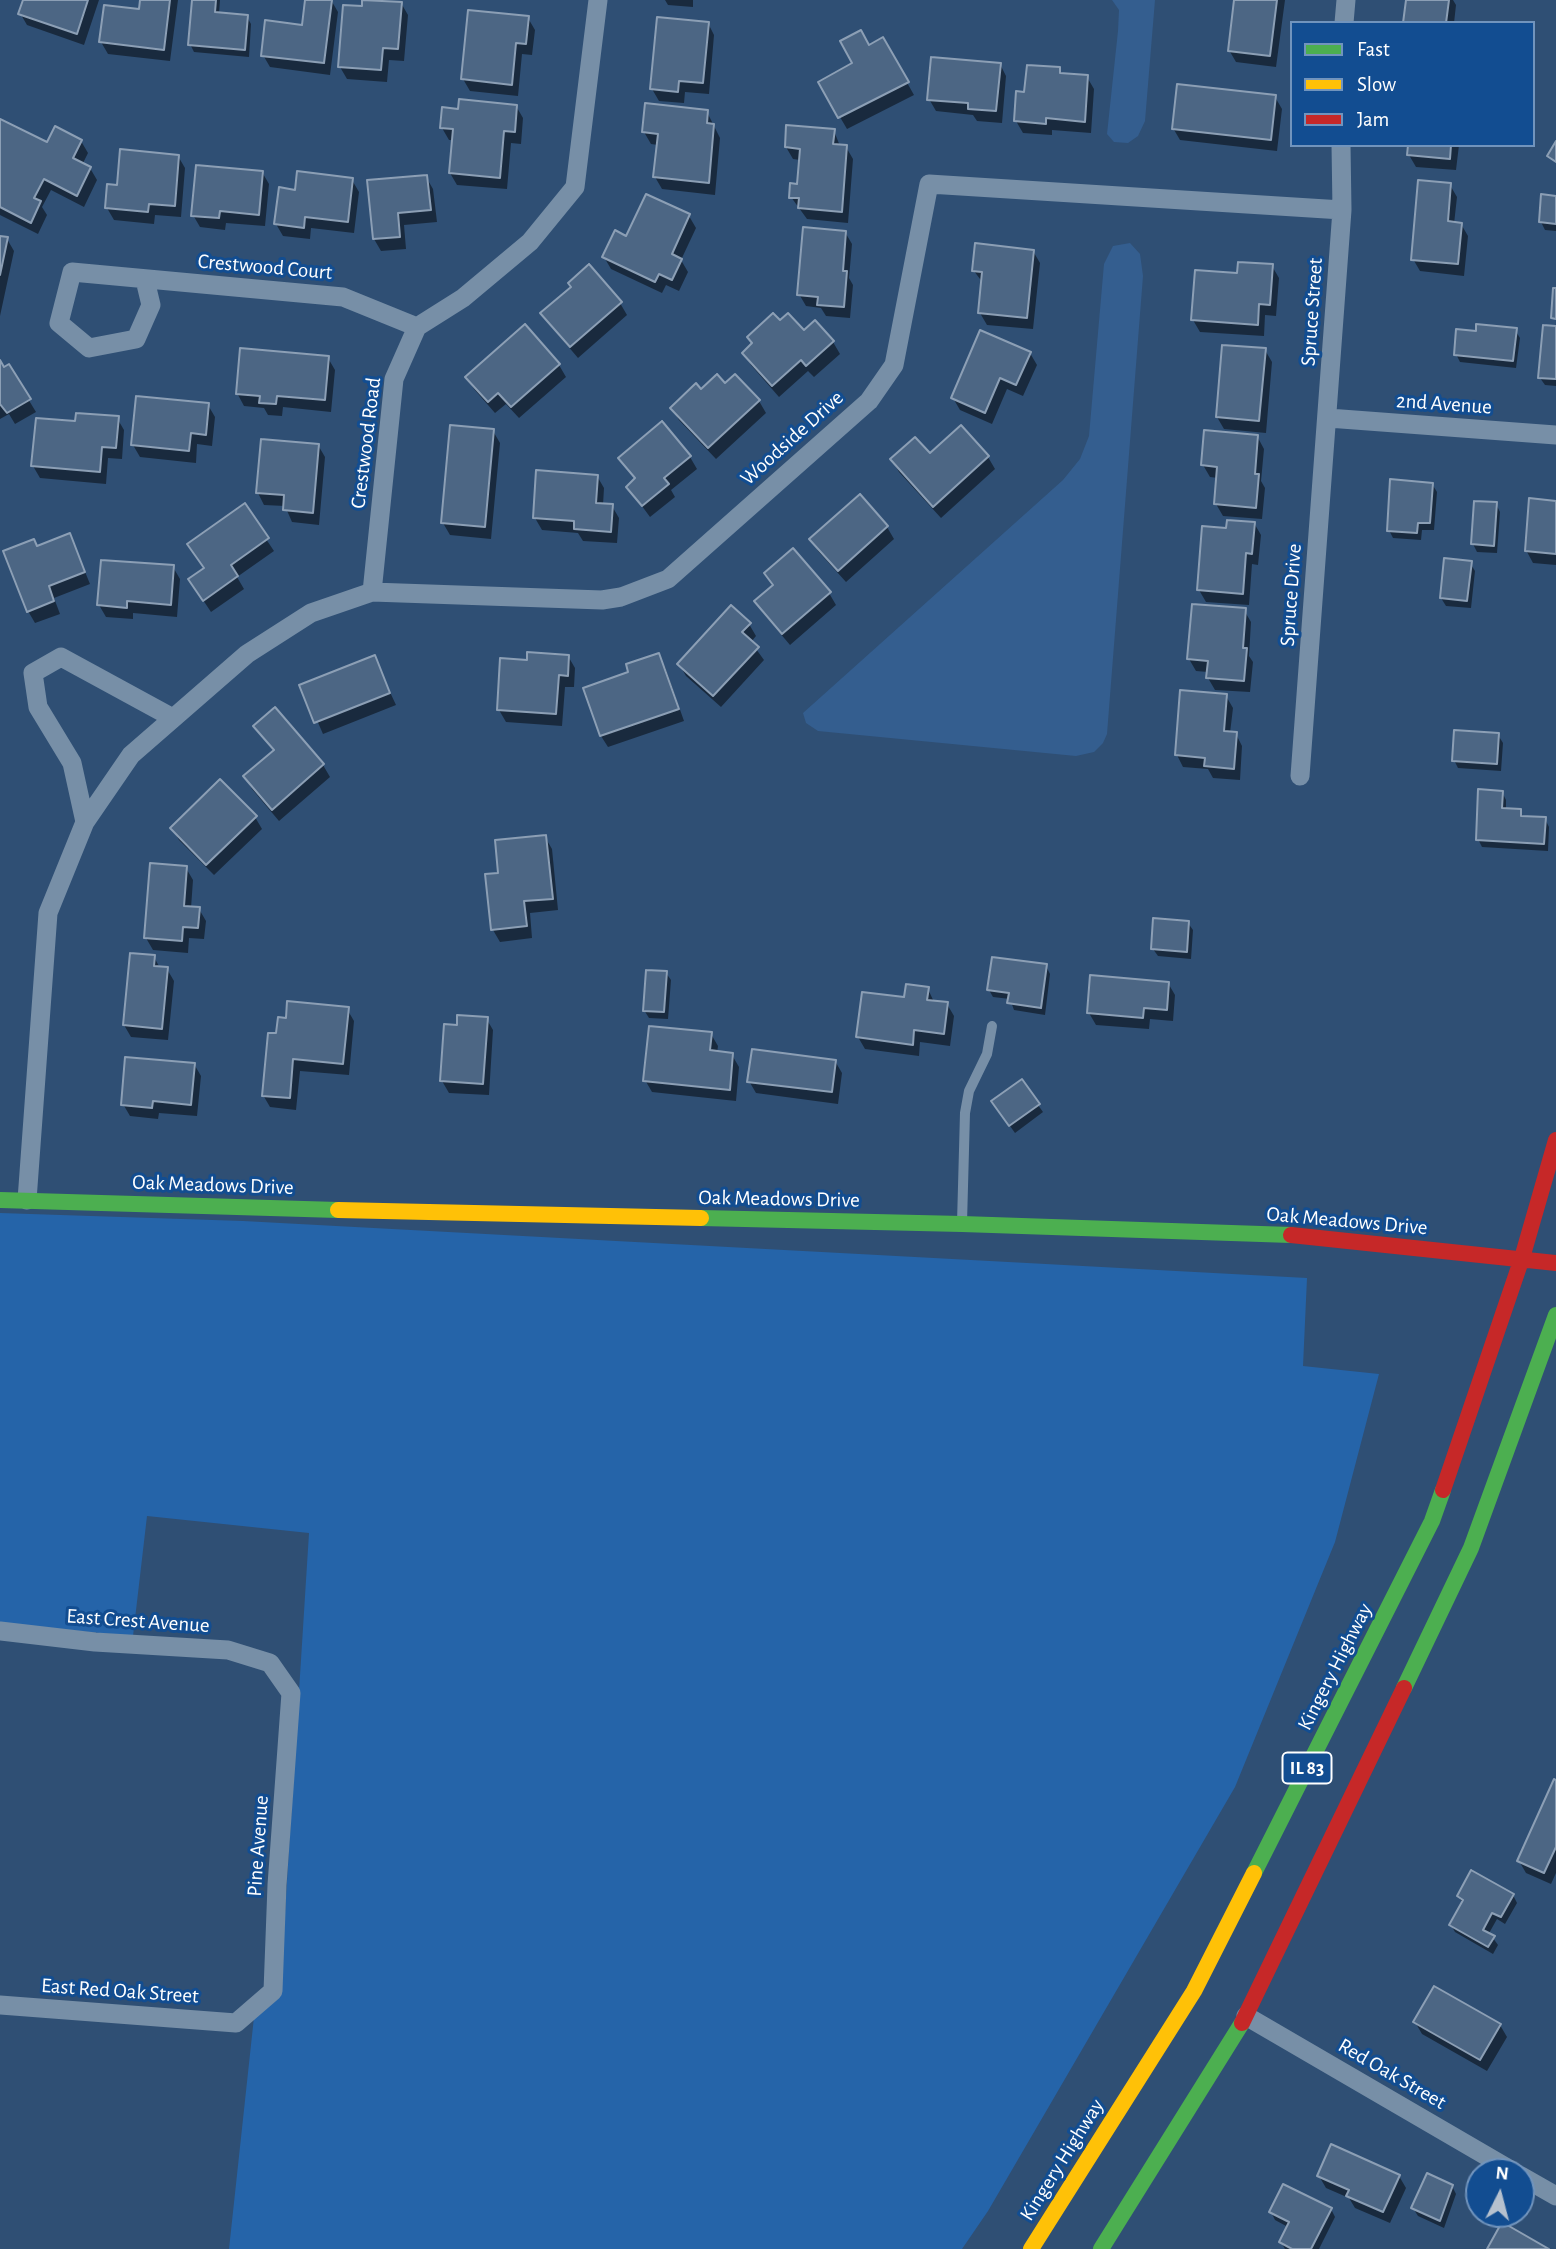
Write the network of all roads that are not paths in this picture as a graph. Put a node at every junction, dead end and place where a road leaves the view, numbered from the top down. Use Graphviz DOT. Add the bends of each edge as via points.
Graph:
graph roads {
  1 [pos="598,0"];
  2 [pos="1346,0"];
  3 [pos="1344,21"];
  4 [pos="1341,147"];
  5 [pos="1342,210"];
  6 [pos="145,280"];
  7 [pos="417,327"];
  8 [pos="1328,418"];
  9 [pos="1556,435"];
  10 [pos="372,592"];
  11 [pos="173,718"];
  12 [pos="1300,776"];
  13 [pos="85,822"];
  14 [pos="992,1026"];
  15 [pos="1556,1140"];
  16 [pos="0,1200"];
  17 [pos="27,1200"];
  18 [pos="962,1224"];
  19 [pos="1522,1258"];
  20 [pos="1556,1263"];
  21 [pos="1556,1315"];
  22 [pos="0,1631"];
  23 [pos="270,1663"];
  24 [pos="0,2005"];
  25 [pos="1246,2016"];
  26 [pos="236,2023"];
  27 [pos="1490,2158"];
  28 [pos="1535,2184"];
  29 [pos="1556,2196"];
  30 [pos="1031,2249"];
  31 [pos="1101,2249"];
  1 -- 7 [label="street" via="575,187 530,242 463,298"];
  2 -- 3 [label="street"];
  4 -- 5 [label="street, Spruce Street"];
  5 -- 8 [label="street, Spruce Street"];
  5 -- 10 [label="street, Woodside Drive" via="929,184 894,365 869,401 668,579 602,600"];
  6 -- 6 [label="street, Crestwood Court" via="72,272 59,323 89,348 136,339 151,305"];
  6 -- 7 [label="street, Crestwood Court" via="343,297"];
  7 -- 10 [label="street, Crestwood Road" via="394,379"];
  8 -- 9 [label="street, 2nd Avenue"];
  8 -- 12 [label="street, Spruce Drive"];
  10 -- 11 [label="street, Woodside Drive" via="311,613 247,654"];
  11 -- 13 [label="street, Woodside Drive" via="131,755"];
  11 -- 13 [label="street" via="61,657 33,673 38,708 72,763"];
  13 -- 17 [label="street, Woodside Drive" via="48,913"];
  14 -- 18 [label="lane" via="987,1054 969,1091 965,1113"];
  15 -- 19 [label="main road, Kingery Highway / IL 83"];
  16 -- 17 [label="main road, Oak Meadows Drive"];
  17 -- 18 [label="main road, Oak Meadows Drive"];
  18 -- 19 [label="main road, Oak Meadows Drive" via="1308,1236"];
  19 -- 20 [label="main road, Oak Meadows Drive"];
  19 -- 30 [label="main road, Kingery Highway / IL 83" via="1432,1521 1194,1991"];
  21 -- 25 [label="main road, IL 83" via="1471,1548"];
  22 -- 23 [label="street, East Crest Avenue" via="228,1650"];
  23 -- 26 [label="street, Pine Avenue" via="291,1693 273,1991"];
  24 -- 26 [label="street, East Red Oak Street"];
  25 -- 27 [label="street, Red Oak Street"];
  25 -- 31 [label="main road, IL 83"];
  28 -- 29 [label="street"];
}
